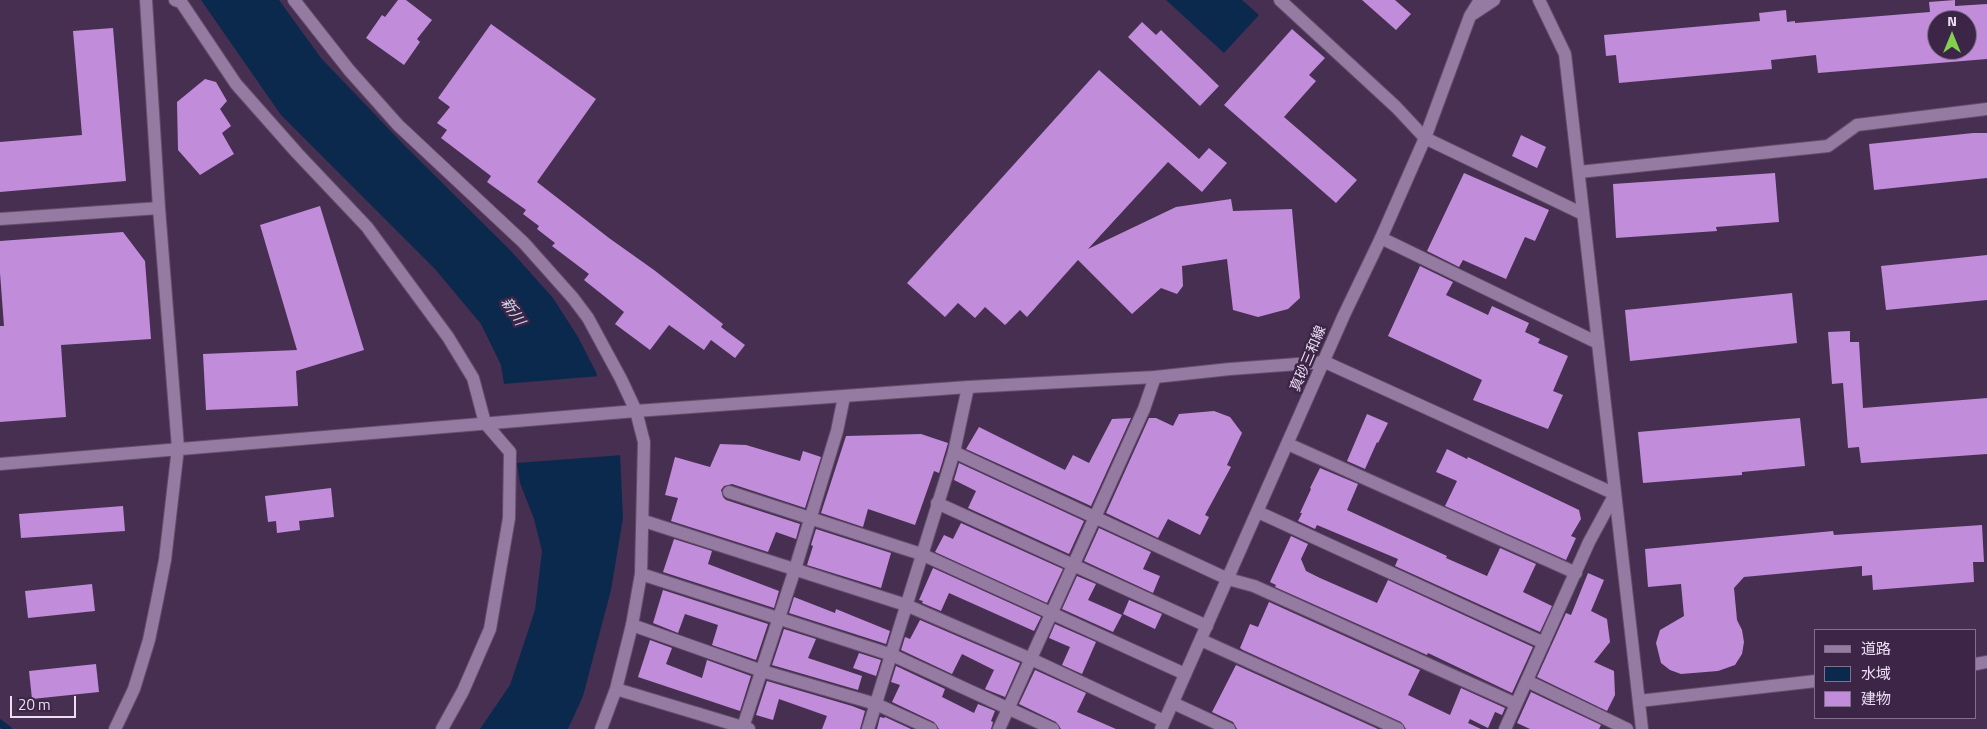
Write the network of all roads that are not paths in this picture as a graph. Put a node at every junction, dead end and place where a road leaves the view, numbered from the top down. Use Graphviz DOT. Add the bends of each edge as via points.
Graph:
graph roads {
  1 [pos="146,0"];
  2 [pos="176,0"];
  3 [pos="294,0"];
  4 [pos="1280,0"];
  5 [pos="1480,0"];
  6 [pos="1494,0"];
  7 [pos="1538,0"];
  8 [pos="1470,16"];
  9 [pos="1987,109"];
  10 [pos="1425,138"];
  11 [pos="1579,172"];
  12 [pos="159,208"];
  13 [pos="1584,214"];
  14 [pos="0,219"];
  15 [pos="1381,238"];
  16 [pos="1598,343"];
  17 [pos="1325,362"];
  18 [pos="1155,378"];
  19 [pos="968,387"];
  20 [pos="844,396"];
  21 [pos="636,411"];
  22 [pos="485,423"];
  23 [pos="1288,444"];
  24 [pos="178,448"];
  25 [pos="954,452"];
  26 [pos="0,464"];
  27 [pos="729,492"];
  28 [pos="1615,494"];
  29 [pos="937,504"];
  30 [pos="1258,512"];
  31 [pos="810,518"];
  32 [pos="1094,518"];
  33 [pos="644,521"];
  34 [pos="921,554"];
  35 [pos="1073,566"];
  36 [pos="795,569"];
  37 [pos="1576,573"];
  38 [pos="641,574"];
  39 [pos="1228,579"];
  40 [pos="906,605"];
  41 [pos="1052,613"];
  42 [pos="779,619"];
  43 [pos="632,625"];
  44 [pos="1207,626"];
  45 [pos="1201,640"];
  46 [pos="1544,643"];
  47 [pos="892,655"];
  48 [pos="1031,660"];
  49 [pos="762,671"];
  50 [pos="1185,674"];
  51 [pos="1527,681"];
  52 [pos="1814,681"];
  53 [pos="616,689"];
  54 [pos="1639,701"];
  55 [pos="1173,703"];
  56 [pos="876,704"];
  57 [pos="1516,704"];
  58 [pos="1008,709"];
  59 [pos="1162,725"];
  60 [pos="746,728"];
  61 [pos="1509,728"];
  62 [pos="115,729"];
  63 [pos="442,729"];
  64 [pos="601,729"];
  65 [pos="868,729"];
  66 [pos="931,729"];
  67 [pos="999,729"];
  68 [pos="1054,729"];
  69 [pos="1230,729"];
  70 [pos="1398,729"];
  71 [pos="1627,729"];
  72 [pos="1642,729"];
  1 -- 12 [label="street"];
  2 -- 22 [label="street" via="182,2 236,84 367,227 448,337 473,378"];
  3 -- 21 [label="street" via="398,125 524,243 572,298 588,318"];
  4 -- 10 [label="street"];
  5 -- 8 [label="street, 真砂三和線"];
  6 -- 8 [label="street"];
  7 -- 11 [label="street" via="1565,54"];
  8 -- 10 [label="street, 真砂三和線"];
  9 -- 11 [label="street" via="1857,125 1828,146"];
  10 -- 13 [label="street"];
  10 -- 15 [label="street, 真砂三和線"];
  11 -- 13 [label="street"];
  12 -- 14 [label="street"];
  12 -- 24 [label="street"];
  13 -- 16 [label="street"];
  15 -- 16 [label="street"];
  15 -- 17 [label="street, 真砂三和線"];
  16 -- 28 [label="street"];
  17 -- 18 [label="street"];
  17 -- 23 [label="street, 真砂三和線"];
  17 -- 28 [label="street"];
  18 -- 19 [label="street"];
  18 -- 32 [label="street"];
  19 -- 20 [label="street"];
  19 -- 25 [label="street"];
  20 -- 21 [label="street"];
  20 -- 31 [label="street" via="837,431"];
  21 -- 22 [label="street"];
  21 -- 33 [label="street" via="644,442"];
  22 -- 24 [label="street"];
  22 -- 63 [label="street" via="510,452 509,518 490,630"];
  23 -- 30 [label="street, 真砂三和線"];
  23 -- 37 [label="street"];
  24 -- 26 [label="street"];
  24 -- 62 [label="street" via="165,560 155,611 134,689"];
  25 -- 29 [label="street"];
  25 -- 32 [label="street"];
  27 -- 31 [label="street"];
  28 -- 37 [label="street"];
  28 -- 54 [label="street"];
  29 -- 34 [label="street"];
  29 -- 35 [label="street"];
  30 -- 39 [label="street, 真砂三和線"];
  30 -- 46 [label="street"];
  31 -- 34 [label="street"];
  31 -- 36 [label="street"];
  32 -- 35 [label="street"];
  32 -- 39 [label="street"];
  33 -- 36 [label="street"];
  33 -- 38 [label="street"];
  34 -- 40 [label="street"];
  34 -- 41 [label="street"];
  35 -- 41 [label="street"];
  35 -- 44 [label="street"];
  36 -- 40 [label="street"];
  36 -- 42 [label="street"];
  37 -- 46 [label="street"];
  38 -- 42 [label="street"];
  38 -- 43 [label="street"];
  39 -- 44 [label="street, 真砂三和線"];
  39 -- 57 [label="street" via="1254,586"];
  40 -- 47 [label="street"];
  40 -- 48 [label="street"];
  41 -- 48 [label="street"];
  41 -- 50 [label="street"];
  42 -- 47 [label="street"];
  42 -- 49 [label="street"];
  43 -- 49 [label="street"];
  43 -- 53 [label="street"];
  44 -- 45 [label="street, 真砂三和線"];
  45 -- 50 [label="street, 真砂三和線"];
  45 -- 70 [label="street"];
  46 -- 51 [label="street"];
  47 -- 56 [label="street"];
  47 -- 58 [label="street"];
  48 -- 58 [label="street"];
  48 -- 59 [label="street"];
  49 -- 56 [label="street"];
  49 -- 60 [label="street"];
  50 -- 55 [label="street, 真砂三和線"];
  51 -- 57 [label="street"];
  51 -- 71 [label="street"];
  52 -- 54 [label="street"];
  53 -- 60 [label="street"];
  53 -- 64 [label="street"];
  54 -- 72 [label="street"];
  55 -- 59 [label="street, 真砂三和線"];
  55 -- 69 [label="street"];
  56 -- 65 [label="street"];
  56 -- 66 [label="street"];
  57 -- 61 [label="street"];
  58 -- 67 [label="street"];
  58 -- 68 [label="street"];
}
